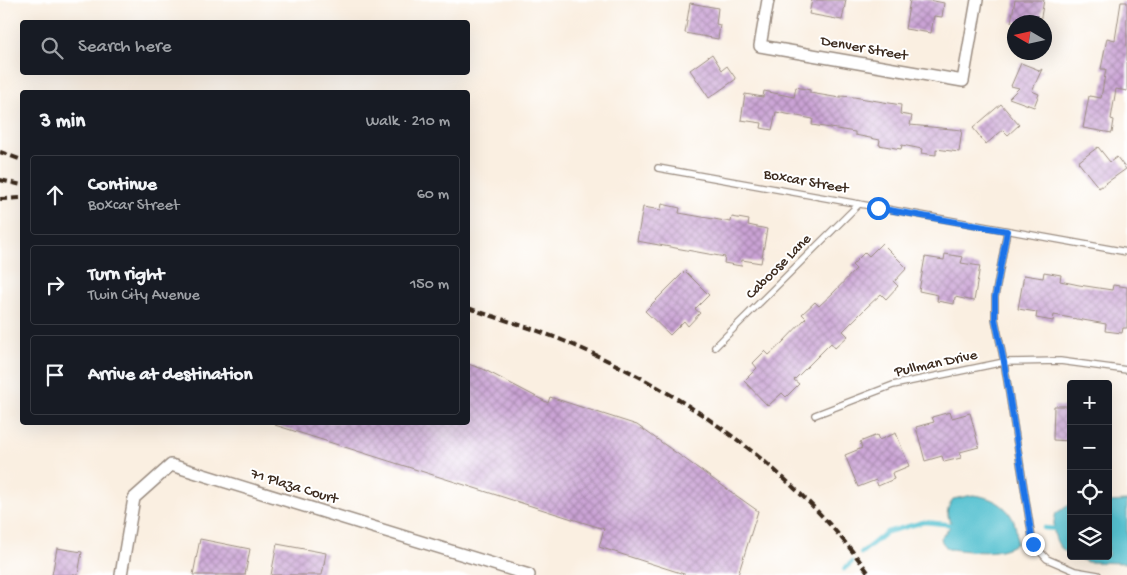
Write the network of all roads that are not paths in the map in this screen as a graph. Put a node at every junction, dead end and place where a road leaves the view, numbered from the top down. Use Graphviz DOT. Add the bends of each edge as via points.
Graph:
graph roads {
  1 [pos="768,0"];
  2 [pos="977,0"];
  3 [pos="658,168"];
  4 [pos="859,204"];
  5 [pos="1007,231"];
  6 [pos="1127,252"];
  7 [pos="715,347"];
  8 [pos="1004,362"];
  9 [pos="1127,370"];
  10 [pos="814,415"];
  11 [pos="121,575"];
  12 [pos="530,575"];
  13 [pos="1098,575"];
  1 -- 2 [label="street, Denver Street" via="760,46 962,81"];
  3 -- 4 [label="lane, Boxcar Street"];
  4 -- 5 [label="lane, Boxcar Street"];
  4 -- 7 [label="lane, Caboose Lane"];
  5 -- 6 [label="lane, Boxcar Street"];
  5 -- 8 [label="lane" via="995,297 995,319"];
  8 -- 9 [label="lane, Pullman Drive" via="1060,361"];
  8 -- 10 [label="lane, Pullman Drive" via="893,385"];
  8 -- 13 [label="lane" via="1033,544 1047,559 1075,571"];
  11 -- 12 [label="street, 71 Plaza Court" via="134,498 171,465"];
}
